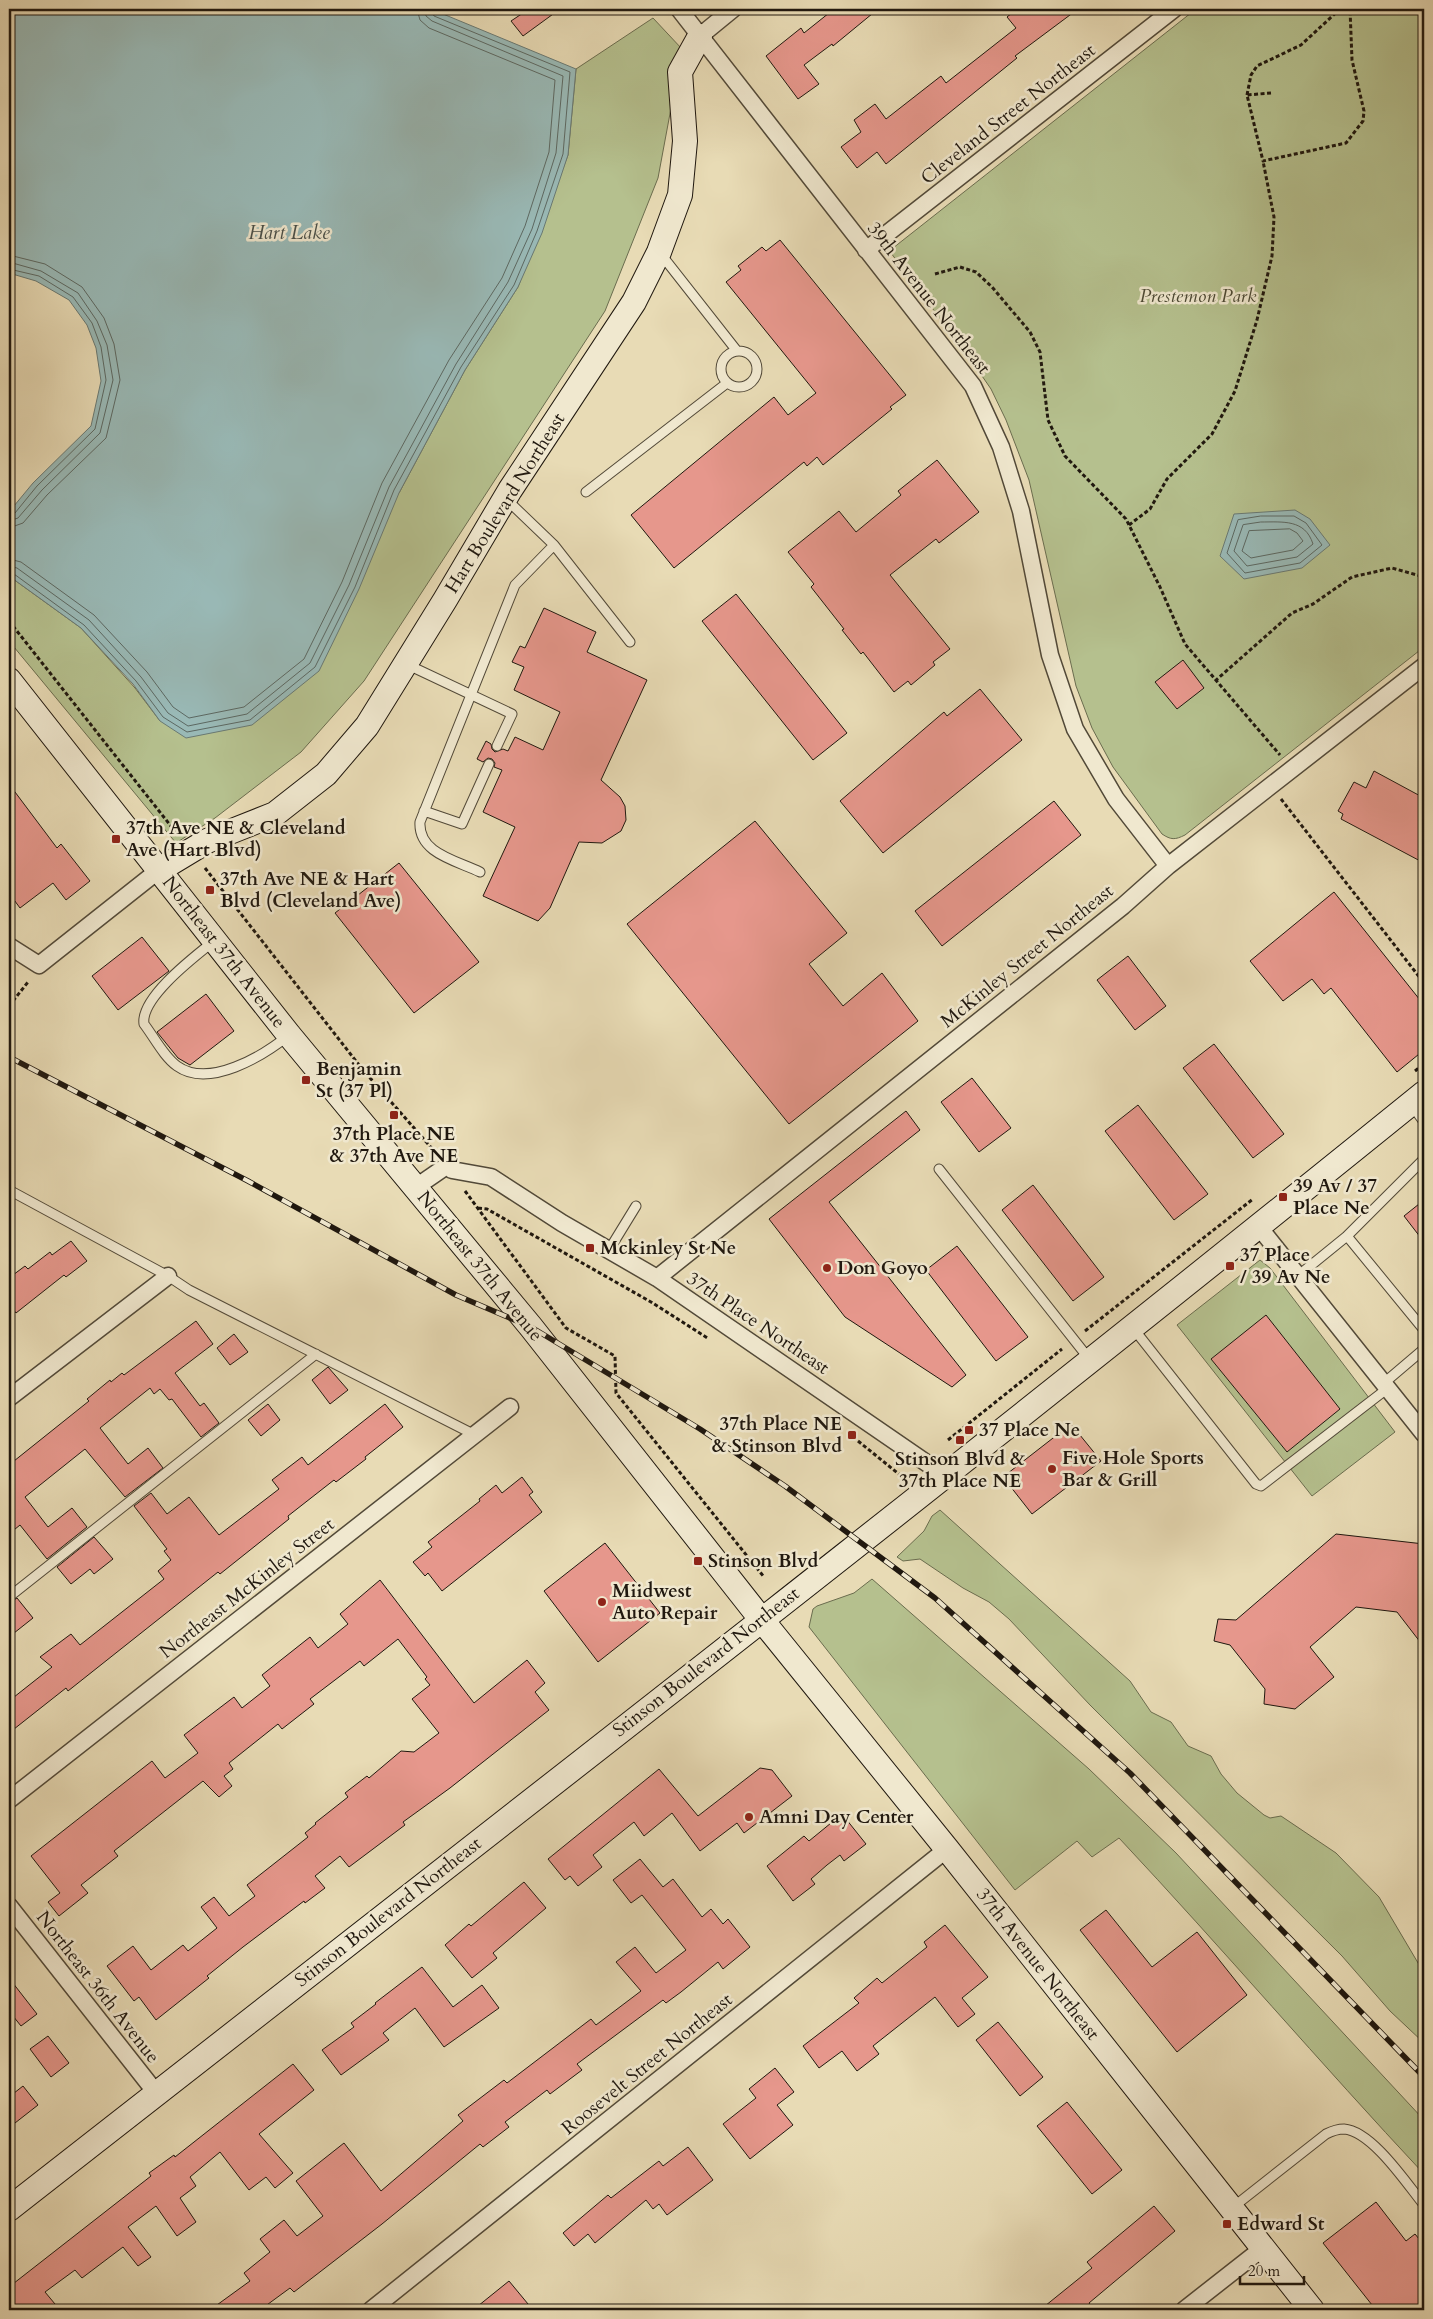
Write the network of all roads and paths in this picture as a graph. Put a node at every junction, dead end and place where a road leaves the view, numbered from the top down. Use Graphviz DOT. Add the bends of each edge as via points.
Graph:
graph roads {
  1 [pos="679,9"];
  2 [pos="733,9"];
  3 [pos="1174,9"];
  4 [pos="1340,9"];
  5 [pos="1350,9"];
  6 [pos="700,36"];
  7 [pos="1271,92"];
  8 [pos="1247,95"];
  9 [pos="1263,161"];
  10 [pos="866,250"];
  11 [pos="660,252"];
  12 [pos="935,274"];
  13 [pos="737,351"];
  14 [pos="726,383"];
  15 [pos="586,492"];
  16 [pos="505,498"];
  17 [pos="1129,525"];
  18 [pos="554,545"];
  19 [pos="1424,577"];
  20 [pos="9,621"];
  21 [pos="630,642"];
  22 [pos="406,664"];
  23 [pos="1424,666"];
  24 [pos="9,680"];
  25 [pos="1215,681"];
  26 [pos="471,694"];
  27 [pos="498,746"];
  28 [pos="488,764"];
  29 [pos="1292,770"];
  30 [pos="1271,787"];
  31 [pos="424,810"];
  32 [pos="190,850"];
  33 [pos="1168,866"];
  34 [pos="159,870"];
  35 [pos="480,872"];
  36 [pos="214,941"];
  37 [pos="9,946"];
  38 [pos="28,982"];
  39 [pos="1424,983"];
  40 [pos="9,1006"];
  41 [pos="290,1035"];
  42 [pos="1424,1064"];
  43 [pos="1417,1099"];
  44 [pos="422,1138"];
  45 [pos="1424,1159"];
  46 [pos="939,1170"];
  47 [pos="416,1187"];
  48 [pos="10,1191"];
  49 [pos="1258,1196"];
  50 [pos="636,1206"];
  51 [pos="1259,1227"];
  52 [pos="1347,1236"];
  53 [pos="609,1250"];
  54 [pos="1299,1275"];
  55 [pos="168,1276"];
  56 [pos="656,1278"];
  57 [pos="1132,1327"];
  58 [pos="1424,1330"];
  59 [pos="1074,1340"];
  60 [pos="716,1343"];
  61 [pos="1424,1349"];
  62 [pos="316,1354"];
  63 [pos="1090,1360"];
  64 [pos="1386,1385"];
  65 [pos="9,1398"];
  66 [pos="510,1407"];
  67 [pos="1424,1431"];
  68 [pos="475,1435"];
  69 [pos="851,1436"];
  70 [pos="948,1440"];
  71 [pos="900,1475"];
  72 [pos="944,1475"];
  73 [pos="764,1577"];
  74 [pos="9,1597"];
  75 [pos="761,1620"];
  76 [pos="9,1800"];
  77 [pos="947,1849"];
  78 [pos="9,1906"];
  79 [pos="157,2094"];
  80 [pos="1424,2205"];
  81 [pos="1232,2208"];
  82 [pos="9,2209"];
  83 [pos="1263,2248"];
  84 [pos="371,2310"];
  85 [pos="1184,2310"];
  86 [pos="1312,2310"];
  1 -- 6 [label="street, 39th Avenue Northeast"];
  2 -- 6 [label="street"];
  3 -- 10 [label="street, Cleveland Street Northeast"];
  4 -- 8 [label="path" via="1301,44 1257,66 1251,75"];
  5 -- 9 [label="path" via="1352,60 1364,111 1363,121 1343,145"];
  6 -- 10 [label="street, 39th Avenue Northeast"];
  6 -- 11 [label="street, Hart Boulevard Northeast" via="680,72 685,140 680,194"];
  7 -- 8 [label="path"];
  8 -- 9 [label="path"];
  9 -- 17 [label="path" via="1274,217 1272,256 1235,391 1212,434 1168,479 1150,508"];
  10 -- 33 [label="street, 39th Avenue Northeast" via="973,386 1001,448 1021,511 1050,655 1075,729 1116,799"];
  11 -- 13 [label="lane"];
  11 -- 16 [label="street, Hart Boulevard Northeast" via="634,302"];
  12 -- 17 [label="path" via="960,267 976,272 1030,332 1040,352 1044,407 1054,436 1065,456 1114,505"];
  13 -- 14 [label="lane" via="722,360 720,372"];
  13 -- 14 [label="lane" via="753,358 756,374 744,387"];
  14 -- 15 [label="lane"];
  16 -- 18 [label="lane"];
  16 -- 22 [label="street, Hart Boulevard Northeast"];
  17 -- 25 [label="path" via="1185,644"];
  18 -- 21 [label="lane"];
  18 -- 26 [label="lane" via="515,586"];
  19 -- 25 [label="path" via="1392,568 1352,577 1313,604 1292,613"];
  20 -- 32 [label="path"];
  22 -- 26 [label="lane"];
  22 -- 32 [label="street, Hart Boulevard Northeast" via="367,726 326,774 275,814"];
  23 -- 29 [label="street, McKinley Street Northeast"];
  24 -- 34 [label="street, Northeast 37th Avenue"];
  25 -- 29 [label="path"];
  26 -- 27 [label="lane" via="512,714"];
  26 -- 31 [label="lane"];
  28 -- 31 [label="lane" via="462,824"];
  29 -- 30 [label="street, McKinley Street Northeast"];
  30 -- 33 [label="street, McKinley Street Northeast"];
  30 -- 39 [label="path"];
  31 -- 35 [label="lane" via="419,833 427,846"];
  32 -- 34 [label="street, Hart Boulevard Northeast"];
  32 -- 44 [label="path" via="363,1070"];
  33 -- 56 [label="street, McKinley Street Northeast" via="1123,906"];
  34 -- 36 [label="street, Northeast 37th Avenue"];
  34 -- 37 [label="street" via="39,965"];
  36 -- 41 [label="street, Northeast 37th Avenue"];
  36 -- 41 [label="lane" via="151,999 143,1017 144,1024 175,1064 183,1070 204,1074 221,1072 270,1050"];
  38 -- 40 [label="path"];
  41 -- 47 [label="street, Northeast 37th Avenue"];
  42 -- 43 [label="path"];
  43 -- 51 [label="street, Stinson Boulevard Northeast"];
  45 -- 52 [label="lane"];
  46 -- 59 [label="lane"];
  47 -- 53 [label="street, 37th Place Northeast" via="448,1165 452,1170 491,1177"];
  47 -- 75 [label="street, Northeast 37th Avenue" via="531,1327"];
  48 -- 55 [label="lane"];
  49 -- 59 [label="path"];
  50 -- 53 [label="lane"];
  51 -- 54 [label="street"];
  51 -- 57 [label="street, Stinson Boulevard Northeast"];
  52 -- 54 [label="lane"];
  52 -- 58 [label="lane"];
  53 -- 56 [label="street, 37th Place Northeast"];
  54 -- 64 [label="street"];
  55 -- 62 [label="lane" via="189,1290"];
  55 -- 65 [label="street"];
  56 -- 72 [label="street, 37th Place Northeast"];
  57 -- 63 [label="street, Stinson Boulevard Northeast"];
  57 -- 64 [label="lane" via="1256,1484 1261,1486"];
  59 -- 63 [label="lane"];
  59 -- 70 [label="path"];
  60 -- 73 [label="path" via="651,1302 487,1209 477,1208 566,1328 616,1356 616,1393"];
  61 -- 64 [label="lane"];
  62 -- 68 [label="lane"];
  62 -- 74 [label="lane"];
  63 -- 72 [label="street, Stinson Boulevard Northeast"];
  64 -- 67 [label="street"];
  66 -- 68 [label="street, Northeast McKinley Street"];
  68 -- 76 [label="street, Northeast McKinley Street"];
  69 -- 71 [label="path"];
  72 -- 75 [label="street, Stinson Boulevard Northeast"];
  75 -- 77 [label="street, 37th Avenue Northeast"];
  75 -- 79 [label="street, Stinson Boulevard Northeast"];
  77 -- 81 [label="street, 37th Avenue Northeast"];
  77 -- 84 [label="street, Roosevelt Street Northeast"];
  78 -- 79 [label="street, Northeast 36th Avenue"];
  79 -- 82 [label="street, Stinson Boulevard Northeast"];
  80 -- 81 [label="lane" via="1371,2143 1346,2129 1326,2134"];
  81 -- 83 [label="street, 37th Avenue Northeast"];
  83 -- 85 [label="street"];
  83 -- 86 [label="street, 37th Avenue Northeast"];
}
